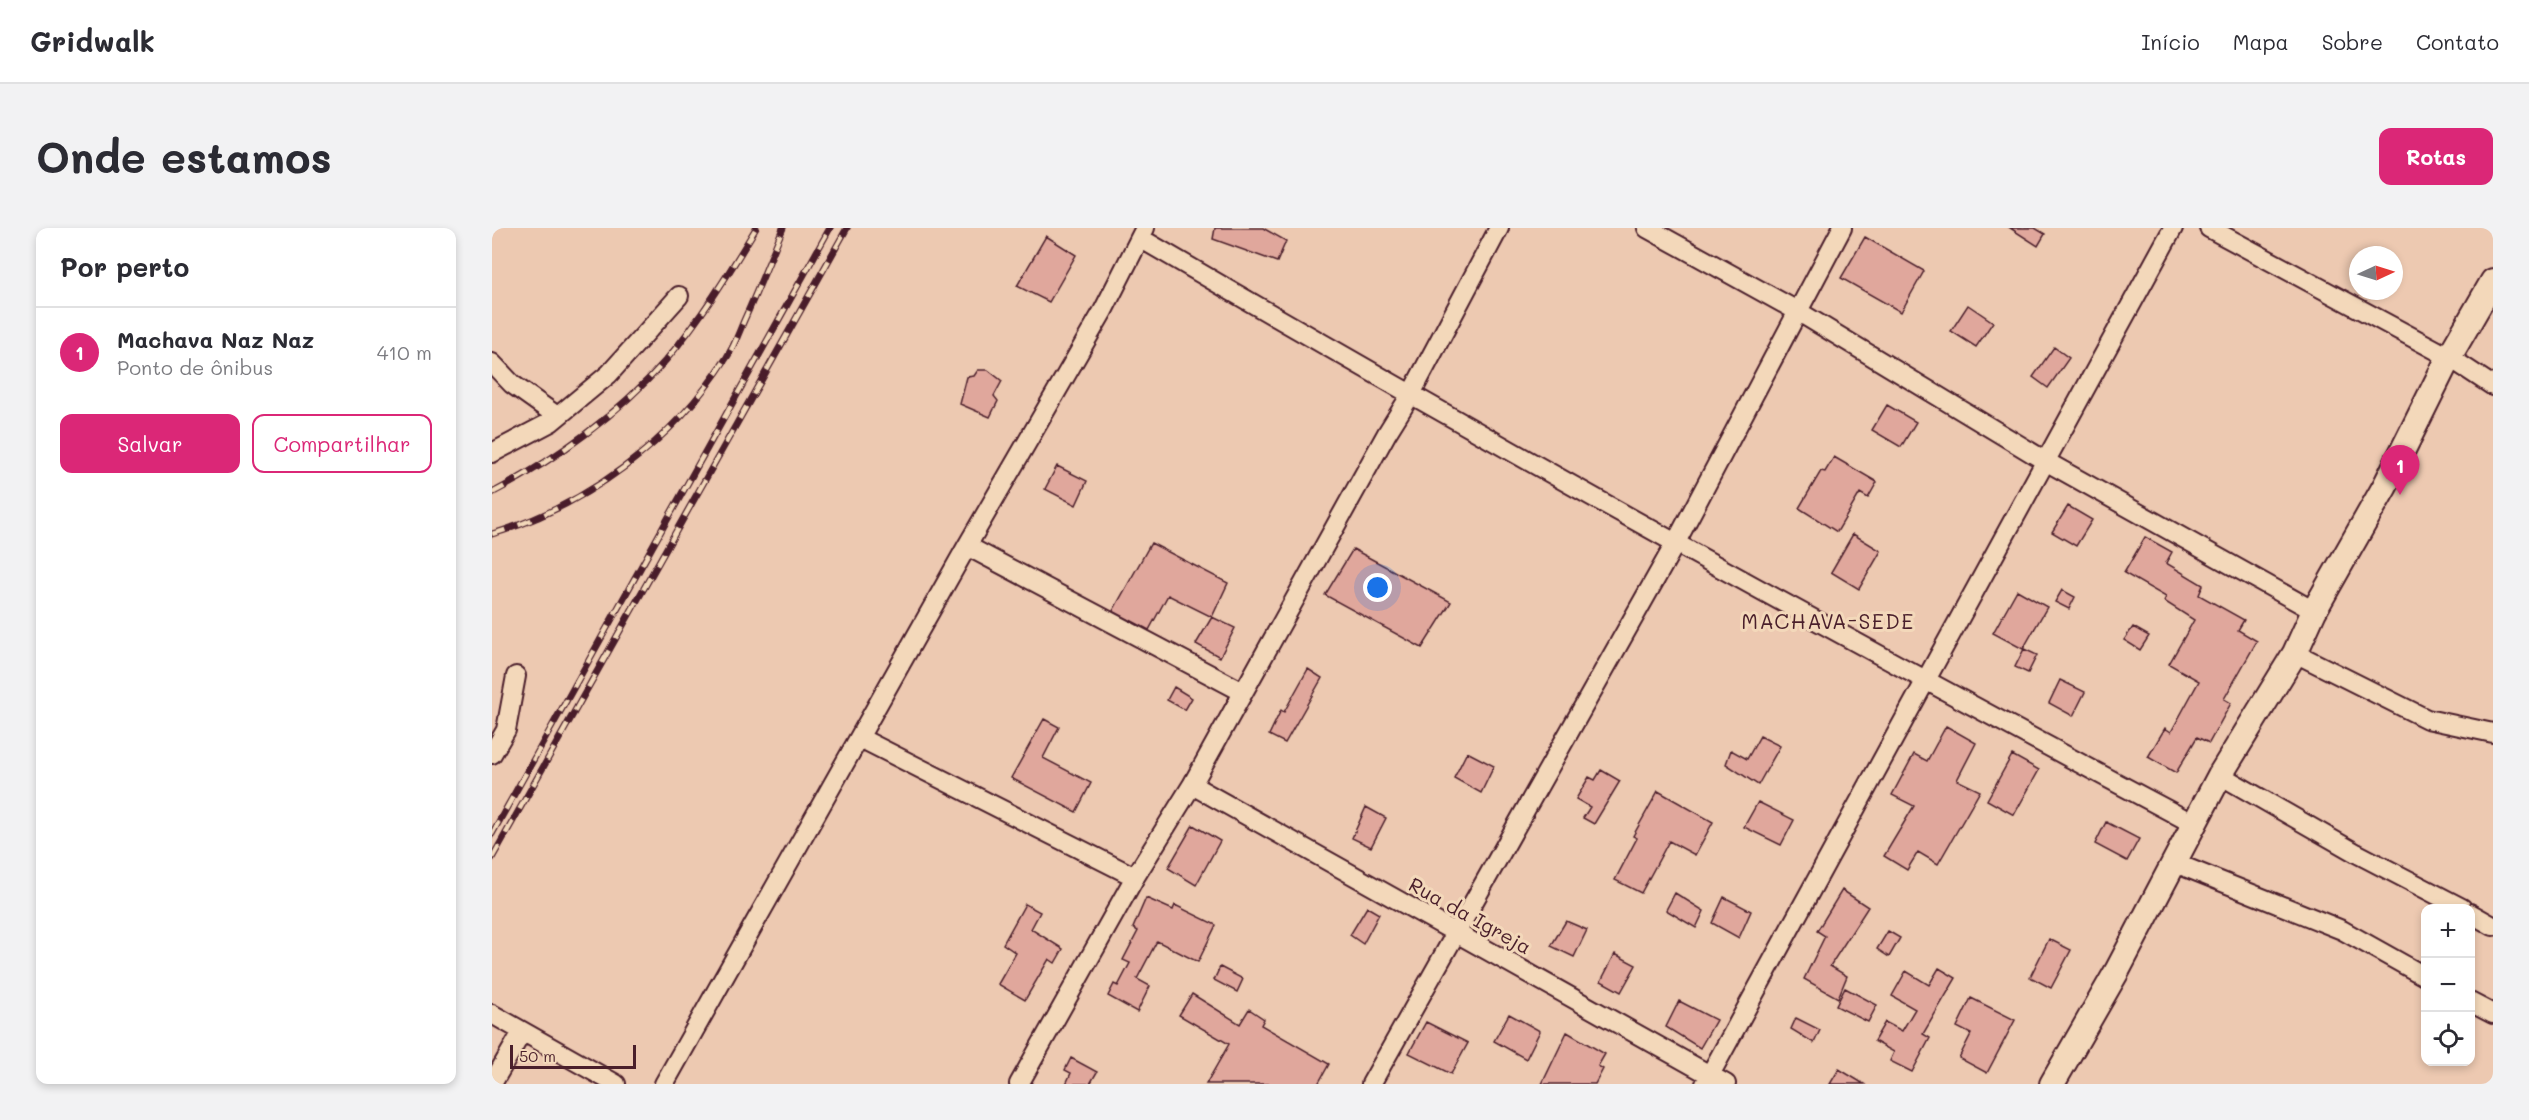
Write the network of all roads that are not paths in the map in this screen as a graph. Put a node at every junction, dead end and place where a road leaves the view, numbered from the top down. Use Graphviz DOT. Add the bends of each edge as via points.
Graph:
graph roads {
  1 [pos="1499,228"];
  2 [pos="1647,228"];
  3 [pos="1842,228"];
  4 [pos="2173,228"];
  5 [pos="2209,228"];
  6 [pos="1143,233"];
  7 [pos="2493,281"];
  8 [pos="679,296"];
  9 [pos="1799,312"];
  10 [pos="2449,357"];
  11 [pos="492,363"];
  12 [pos="2493,386"];
  13 [pos="1410,396"];
  14 [pos="557,416"];
  15 [pos="492,453"];
  16 [pos="2047,462"];
  17 [pos="1675,543"];
  18 [pos="967,546"];
  19 [pos="2314,611"];
  20 [pos="2295,652"];
  21 [pos="516,676"];
  22 [pos="1924,681"];
  23 [pos="1243,693"];
  24 [pos="2493,733"];
  25 [pos="860,738"];
  26 [pos="492,754"];
  27 [pos="2220,775"];
  28 [pos="1192,786"];
  29 [pos="2194,824"];
  30 [pos="2175,863"];
  31 [pos="1135,878"];
  32 [pos="2453,904"];
  33 [pos="2475,916"];
  34 [pos="2493,926"];
  35 [pos="1456,934"];
  36 [pos="2421,974"];
  37 [pos="2475,1005"];
  38 [pos="492,1014"];
  39 [pos="2493,1014"];
  40 [pos="522,1032"];
  41 [pos="1707,1080"];
  42 [pos="492,1084"];
  43 [pos="616,1084"];
  44 [pos="664,1084"];
  45 [pos="1019,1084"];
  46 [pos="1371,1084"];
  47 [pos="1726,1084"];
  48 [pos="2052,1084"];
  1 -- 13 [label="street"];
  2 -- 9 [label="street"];
  3 -- 9 [label="street"];
  4 -- 16 [label="street"];
  5 -- 10 [label="street"];
  6 -- 13 [label="street"];
  6 -- 18 [label="street" via="1103,311"];
  7 -- 10 [label="main road"];
  8 -- 14 [label="street" via="609,374"];
  9 -- 16 [label="street"];
  9 -- 17 [label="street"];
  10 -- 12 [label="street"];
  10 -- 19 [label="main road" via="2385,486"];
  11 -- 14 [label="street" via="513,384"];
  13 -- 17 [label="street"];
  13 -- 23 [label="street"];
  14 -- 15 [label="street" via="552,423"];
  16 -- 19 [label="street"];
  16 -- 22 [label="street"];
  17 -- 22 [label="street"];
  17 -- 35 [label="street"];
  18 -- 23 [label="street"];
  18 -- 25 [label="street"];
  19 -- 20 [label="main road"];
  20 -- 24 [label="street" via="2427,719"];
  20 -- 27 [label="main road"];
  21 -- 26 [label="street" via="506,730"];
  22 -- 29 [label="street"];
  22 -- 41 [label="street"];
  23 -- 28 [label="street"];
  25 -- 31 [label="street"];
  25 -- 44 [label="street"];
  27 -- 29 [label="main road"];
  27 -- 32 [label="street"];
  28 -- 31 [label="street"];
  28 -- 35 [label="street, Rua da Igreja"];
  29 -- 30 [label="main road"];
  30 -- 36 [label="street" via="2342,930"];
  30 -- 48 [label="main road"];
  31 -- 45 [label="street"];
  33 -- 34 [label="street"];
  35 -- 41 [label="street, Rua da Igreja"];
  35 -- 46 [label="street"];
  37 -- 39 [label="street"];
  38 -- 40 [label="street"];
  40 -- 42 [label="street"];
  40 -- 43 [label="street"];
  41 -- 47 [label="street, Rua da Igreja"];
}
